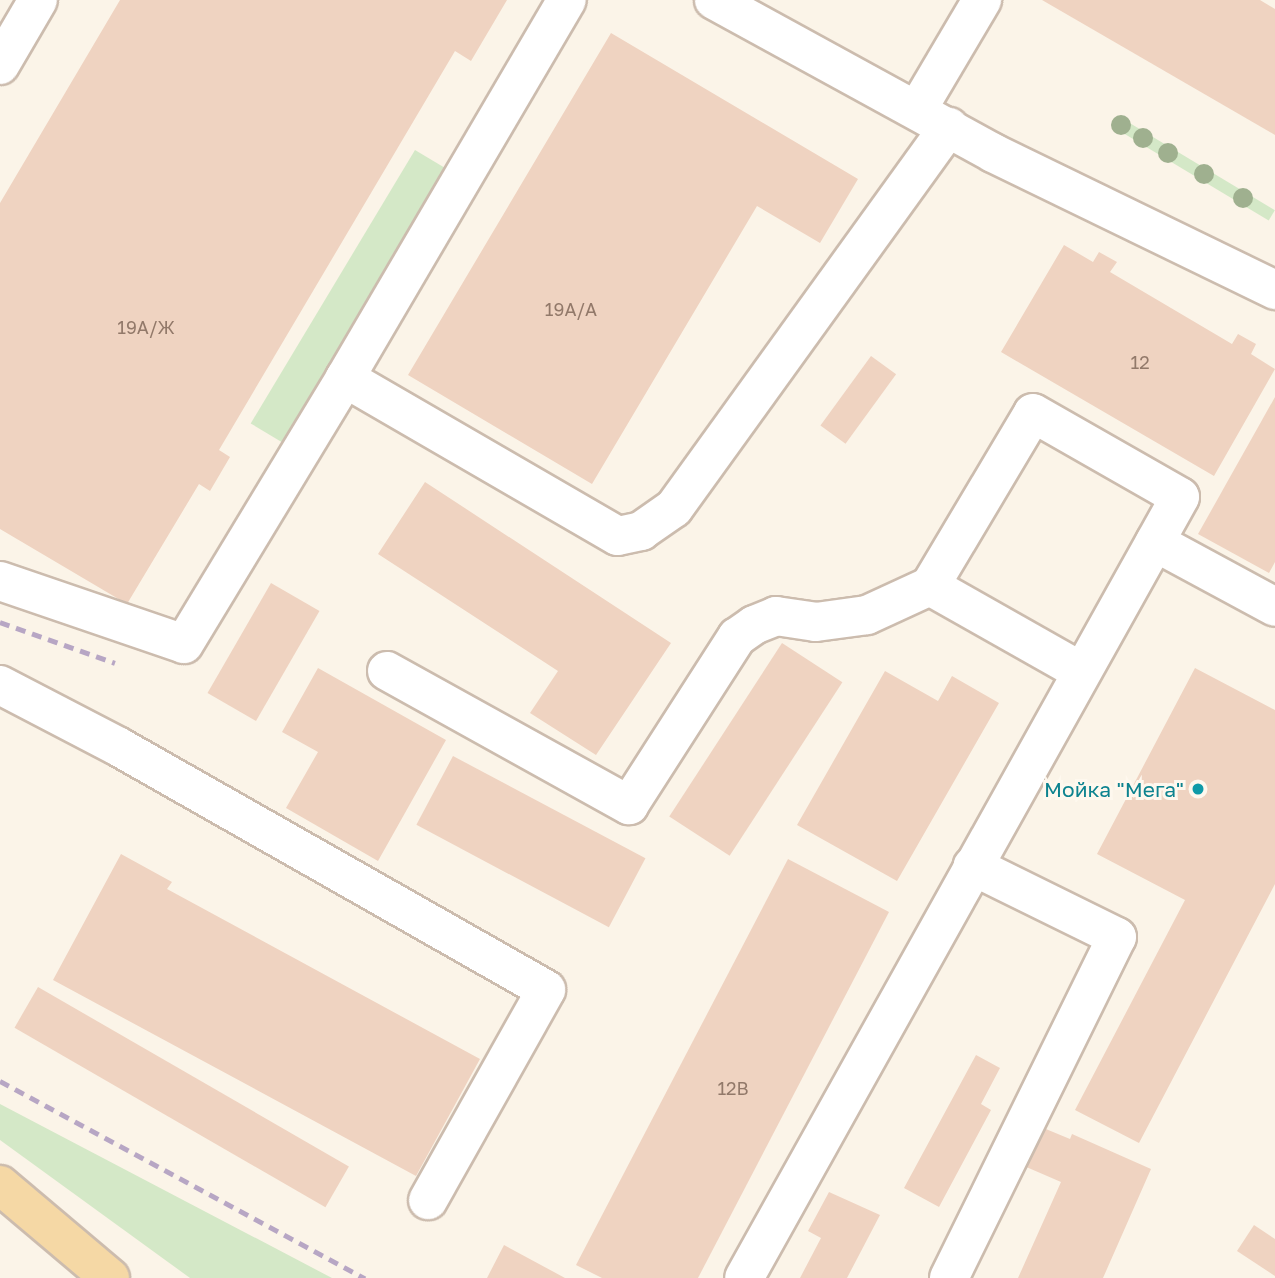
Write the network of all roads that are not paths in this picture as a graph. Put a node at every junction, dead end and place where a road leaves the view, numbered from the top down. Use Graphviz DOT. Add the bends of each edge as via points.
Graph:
graph roads {
  1 [pos="38,0"];
  2 [pos="568,0"];
  3 [pos="982,0"];
  4 [pos="728,3"];
  5 [pos="0,65"];
  6 [pos="933,119"];
  7 [pos="1275,290"];
  8 [pos="345,378"];
  9 [pos="1155,542"];
  10 [pos="0,581"];
  11 [pos="930,586"];
  12 [pos="1275,607"];
  13 [pos="387,671"];
  14 [pos="1080,671"];
  15 [pos="0,685"];
  16 [pos="973,866"];
  17 [pos="0,1185"];
  18 [pos="428,1200"];
  19 [pos="110,1278"];
  20 [pos="744,1278"];
  21 [pos="949,1278"];
  1 -- 5 [label="lane"];
  2 -- 8 [label="lane"];
  3 -- 6 [label="lane"];
  4 -- 6 [label="lane"];
  6 -- 7 [label="lane"];
  6 -- 8 [label="lane" via="674,508 641,531 618,536"];
  8 -- 10 [label="lane" via="184,644"];
  9 -- 11 [label="lane" via="1180,497 1033,413"];
  9 -- 12 [label="lane"];
  9 -- 14 [label="lane"];
  11 -- 13 [label="lane" via="867,615 816,622 776,616 737,637 629,805"];
  11 -- 14 [label="lane"];
  14 -- 16 [label="lane"];
  15 -- 18 [label="lane" via="119,747 547,990"];
  16 -- 20 [label="lane"];
  16 -- 21 [label="lane" via="1117,937"];
  17 -- 19 [label="main road"];
}
